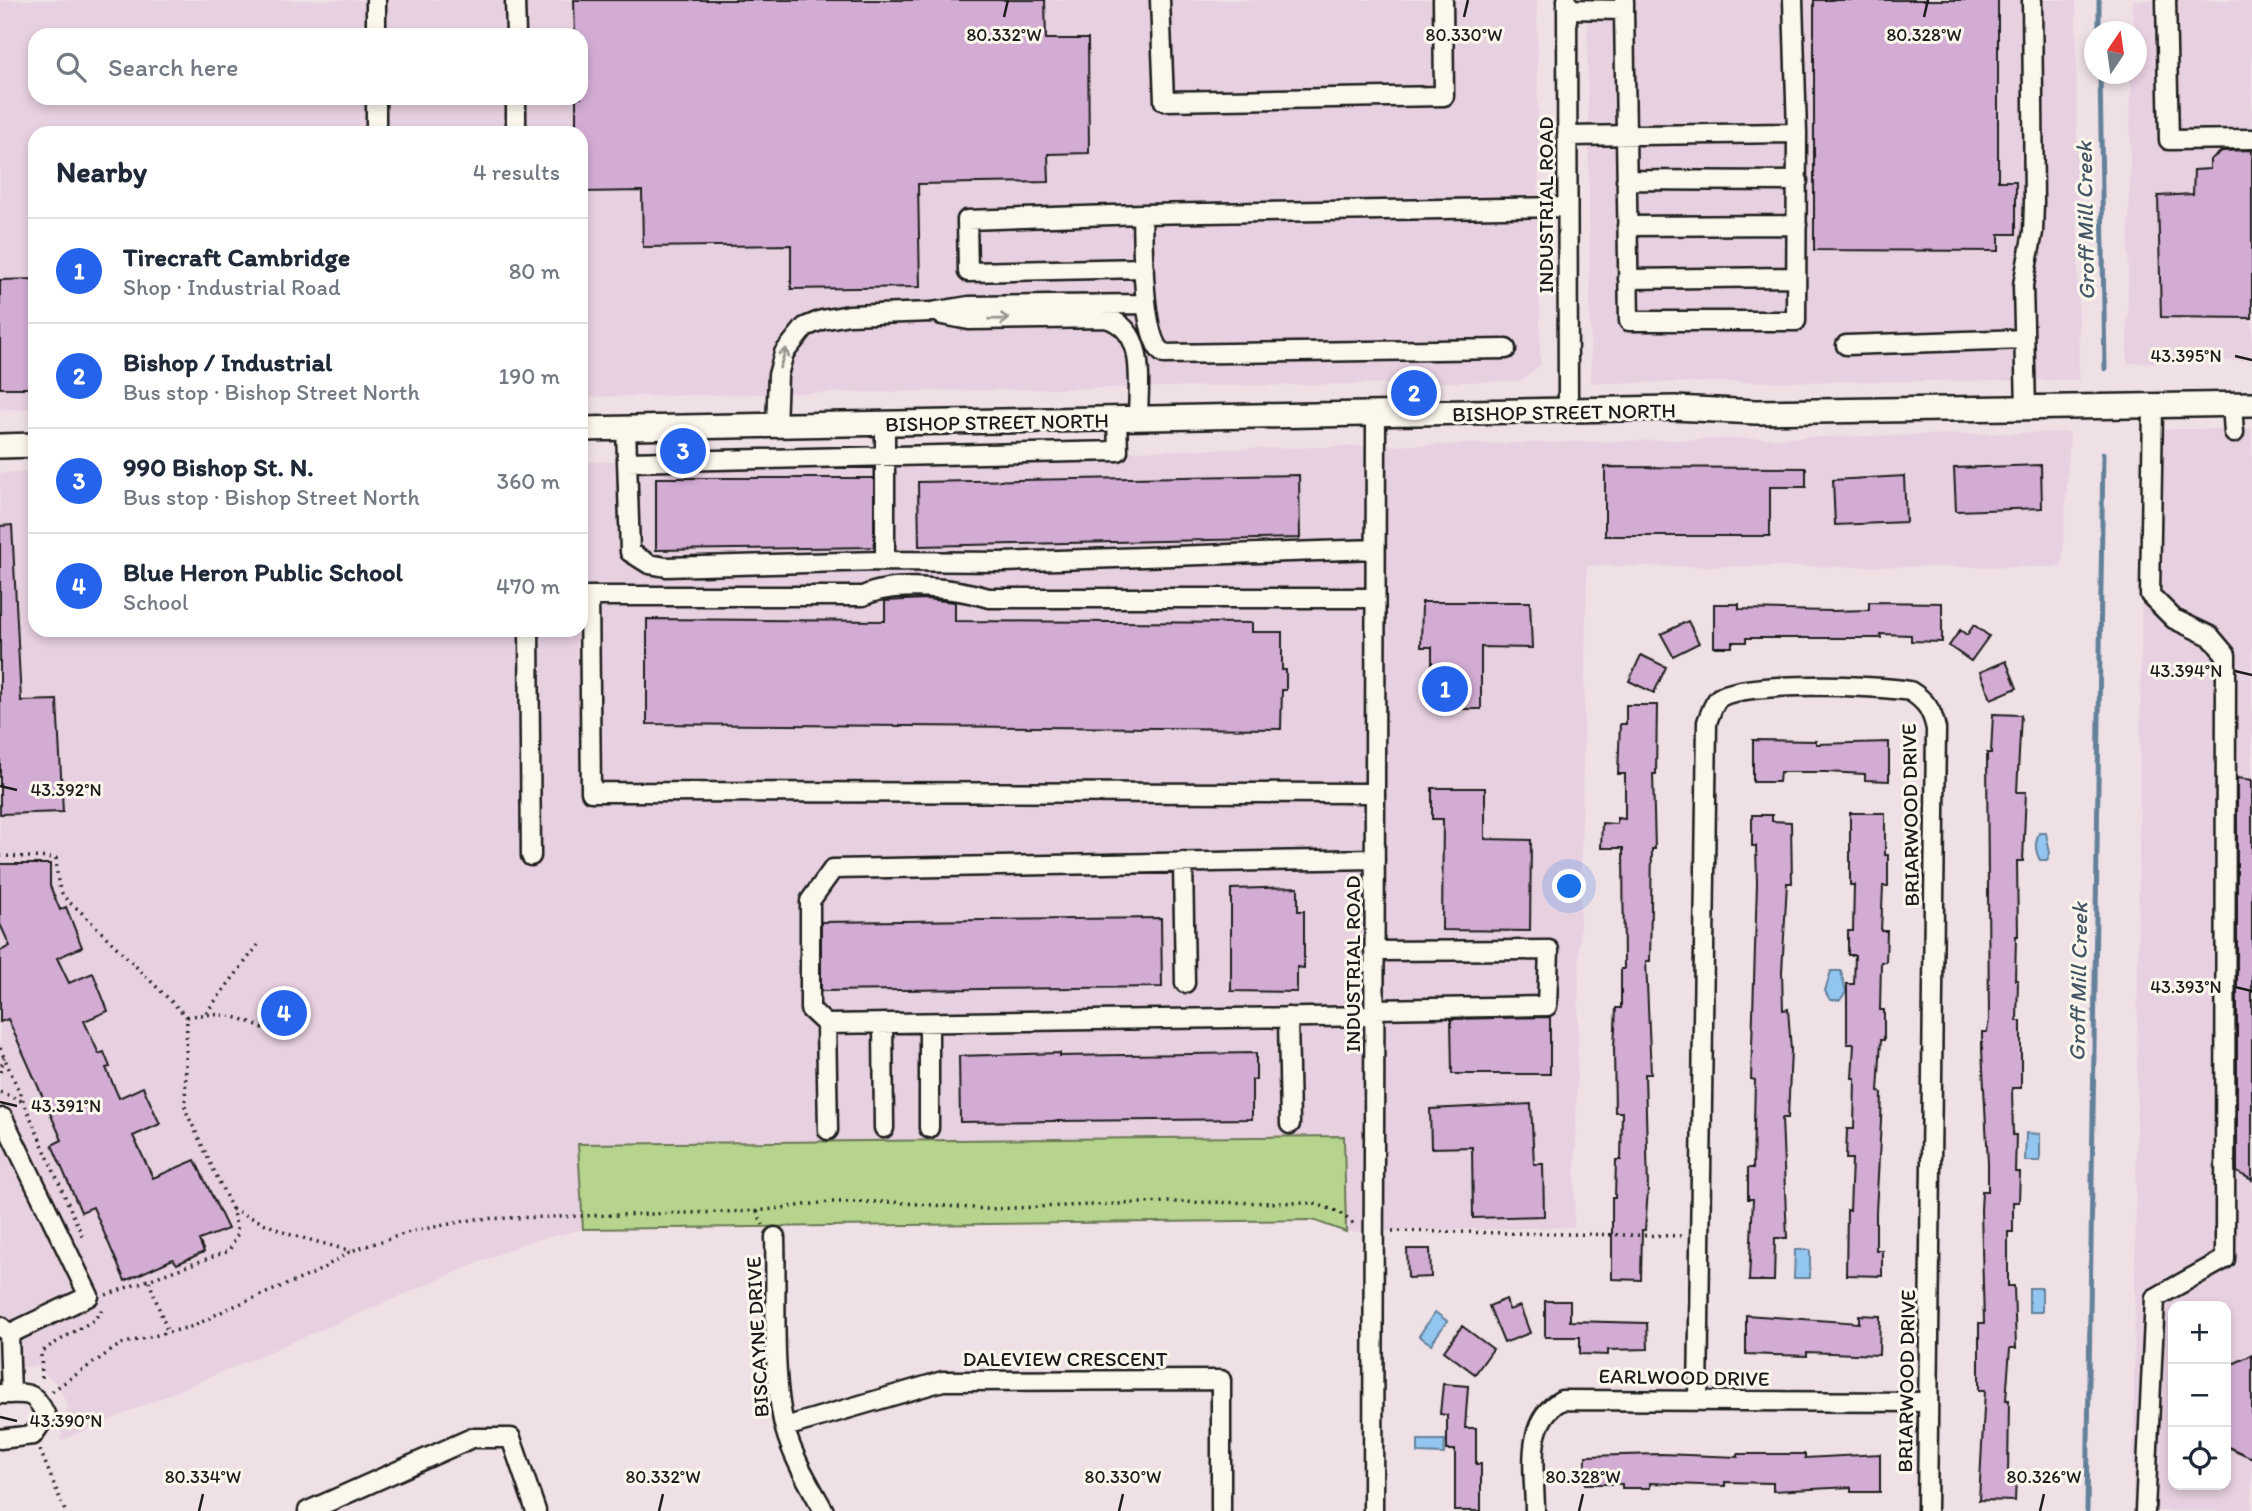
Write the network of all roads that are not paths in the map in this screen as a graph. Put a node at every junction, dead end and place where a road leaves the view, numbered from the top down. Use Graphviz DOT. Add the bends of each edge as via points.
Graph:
graph roads {
  1 [pos="376,0"];
  2 [pos="516,0"];
  3 [pos="1160,0"];
  4 [pos="1443,0"];
  5 [pos="1793,0"];
  6 [pos="2032,0"];
  7 [pos="2166,0"];
  8 [pos="1567,4"];
  9 [pos="1624,5"];
  10 [pos="376,28"];
  11 [pos="516,28"];
  12 [pos="376,105"];
  13 [pos="516,105"];
  14 [pos="376,126"];
  15 [pos="516,126"];
  16 [pos="1797,133"];
  17 [pos="1567,136"];
  18 [pos="1625,136"];
  19 [pos="2252,139"];
  20 [pos="1626,180"];
  21 [pos="1798,181"];
  22 [pos="1567,206"];
  23 [pos="1142,214"];
  24 [pos="1797,225"];
  25 [pos="1627,226"];
  26 [pos="1143,268"];
  27 [pos="1796,277"];
  28 [pos="1628,279"];
  29 [pos="1145,304"];
  30 [pos="932,313"];
  31 [pos="2024,339"];
  32 [pos="1846,345"];
  33 [pos="1507,349"];
  34 [pos="2242,404"];
  35 [pos="2152,406"];
  36 [pos="2026,409"];
  37 [pos="1567,410"];
  38 [pos="1376,416"];
  39 [pos="1128,420"];
  40 [pos="885,424"];
  41 [pos="776,426"];
  42 [pos="626,428"];
  43 [pos="588,429"];
  44 [pos="2234,433"];
  45 [pos="28,445"];
  46 [pos="0,446"];
  47 [pos="886,456"];
  48 [pos="627,462"];
  49 [pos="1375,549"];
  50 [pos="885,561"];
  51 [pos="588,596"];
  52 [pos="1375,598"];
  53 [pos="529,637"];
  54 [pos="586,637"];
  55 [pos="1375,793"];
  56 [pos="531,856"];
  57 [pos="1375,859"];
  58 [pos="1183,863"];
  59 [pos="1374,951"];
  60 [pos="1185,983"];
  61 [pos="1374,1012"];
  62 [pos="1288,1017"];
  63 [pos="883,1023"];
  64 [pos="929,1023"];
  65 [pos="826,1024"];
  66 [pos="0,1119"];
  67 [pos="1290,1124"];
  68 [pos="884,1128"];
  69 [pos="929,1128"];
  70 [pos="828,1130"];
  71 [pos="775,1237"];
  72 [pos="5,1330"];
  73 [pos="6,1394"];
  74 [pos="1698,1400"];
  75 [pos="1928,1402"];
  76 [pos="785,1427"];
  77 [pos="0,1439"];
  78 [pos="308,1511"];
  79 [pos="536,1511"];
  80 [pos="824,1511"];
  81 [pos="1221,1511"];
  82 [pos="1373,1511"];
  83 [pos="1535,1511"];
  84 [pos="1927,1511"];
  85 [pos="2145,1511"];
  1 -- 10 [label="street"];
  2 -- 11 [label="street"];
  3 -- 4 [label="street" via="1164,101 1444,96"];
  5 -- 16 [label="street"];
  6 -- 31 [label="street" via="2033,232 2023,285"];
  7 -- 19 [label="street" via="2169,140"];
  8 -- 9 [label="street"];
  8 -- 17 [label="street, INDUSTRIAL ROAD"];
  9 -- 18 [label="street"];
  12 -- 14 [label="street"];
  13 -- 15 [label="street"];
  16 -- 18 [label="street"];
  16 -- 21 [label="street"];
  17 -- 18 [label="street"];
  17 -- 22 [label="street, INDUSTRIAL ROAD"];
  18 -- 20 [label="street"];
  20 -- 21 [label="street"];
  20 -- 25 [label="street"];
  21 -- 24 [label="street"];
  22 -- 23 [label="street"];
  22 -- 37 [label="street, INDUSTRIAL ROAD"];
  23 -- 26 [label="street"];
  23 -- 26 [label="street" via="967,220 968,272"];
  24 -- 25 [label="street"];
  24 -- 27 [label="street"];
  25 -- 28 [label="street"];
  26 -- 29 [label="street"];
  27 -- 28 [label="street"];
  27 -- 28 [label="street" via="1796,321 1629,321"];
  29 -- 30 [label="street" via="969,306"];
  29 -- 33 [label="street" via="1156,343 1164,354"];
  30 -- 39 [label="street, one-way" via="969,320 1106,318 1121,322 1136,347"];
  41 -- 30 [label="street, one-way" via="784,352 805,327 849,315"];
  31 -- 32 [label="street"];
  31 -- 36 [label="street"];
  34 -- 35 [label="main road, BISHOP STREET NORTH"];
  34 -- 44 [label="street"];
  35 -- 36 [label="main road, BISHOP STREET NORTH"];
  35 -- 85 [label="street" via="2150,595 2174,618 2210,636 2226,655 2225,1259 2155,1298"];
  36 -- 37 [label="main road, BISHOP STREET NORTH"];
  37 -- 38 [label="main road, BISHOP STREET NORTH"];
  38 -- 39 [label="main road, BISHOP STREET NORTH"];
  38 -- 49 [label="street, INDUSTRIAL ROAD"];
  39 -- 40 [label="main road, BISHOP STREET NORTH"];
  39 -- 47 [label="street" via="1118,451"];
  40 -- 41 [label="main road, BISHOP STREET NORTH"];
  40 -- 47 [label="street"];
  41 -- 42 [label="main road, BISHOP STREET NORTH"];
  42 -- 43 [label="main road, BISHOP STREET NORTH"];
  42 -- 48 [label="street"];
  45 -- 46 [label="main road"];
  47 -- 48 [label="street"];
  47 -- 50 [label="street"];
  48 -- 50 [label="street" via="629,552 649,564"];
  49 -- 50 [label="street" via="1004,562"];
  49 -- 52 [label="street, INDUSTRIAL ROAD"];
  51 -- 52 [label="street" via="863,596 878,589 962,590 989,598"];
  52 -- 55 [label="street, INDUSTRIAL ROAD"];
  53 -- 56 [label="street"];
  54 -- 55 [label="street" via="591,792"];
  55 -- 57 [label="street, INDUSTRIAL ROAD"];
  57 -- 58 [label="street"];
  57 -- 59 [label="street, INDUSTRIAL ROAD"];
  58 -- 60 [label="street"];
  58 -- 65 [label="street" via="832,869 810,901 810,1009"];
  59 -- 61 [label="street, INDUSTRIAL ROAD"];
  59 -- 61 [label="street" via="1549,950 1547,1006"];
  61 -- 62 [label="street"];
  61 -- 82 [label="street, INDUSTRIAL ROAD"];
  62 -- 64 [label="street"];
  62 -- 67 [label="street"];
  63 -- 64 [label="street"];
  63 -- 65 [label="street"];
  63 -- 68 [label="street"];
  64 -- 69 [label="street"];
  65 -- 70 [label="street"];
  66 -- 72 [label="street" via="89,1296"];
  71 -- 76 [label="street, BISCAYNE DRIVE" via="779,1383"];
  72 -- 73 [label="street"];
  73 -- 77 [label="street" via="30,1394 46,1416 33,1435"];
  74 -- 75 [label="street, EARLWOOD DRIVE"];
  74 -- 75 [label="street, BRIARWOOD DRIVE" via="1707,722 1716,700 1734,690 1790,688 1910,691 1924,700 1936,729"];
  74 -- 83 [label="street, EARLWOOD DRIVE" via="1582,1398 1548,1408 1534,1439"];
  75 -- 84 [label="street, BRIARWOOD DRIVE"];
  76 -- 80 [label="street, BISCAYNE DRIVE" via="795,1458"];
  76 -- 81 [label="street, DALEVIEW CRESCENT" via="943,1381 1221,1380"];
  78 -- 79 [label="street" via="472,1438 511,1438"];
}
